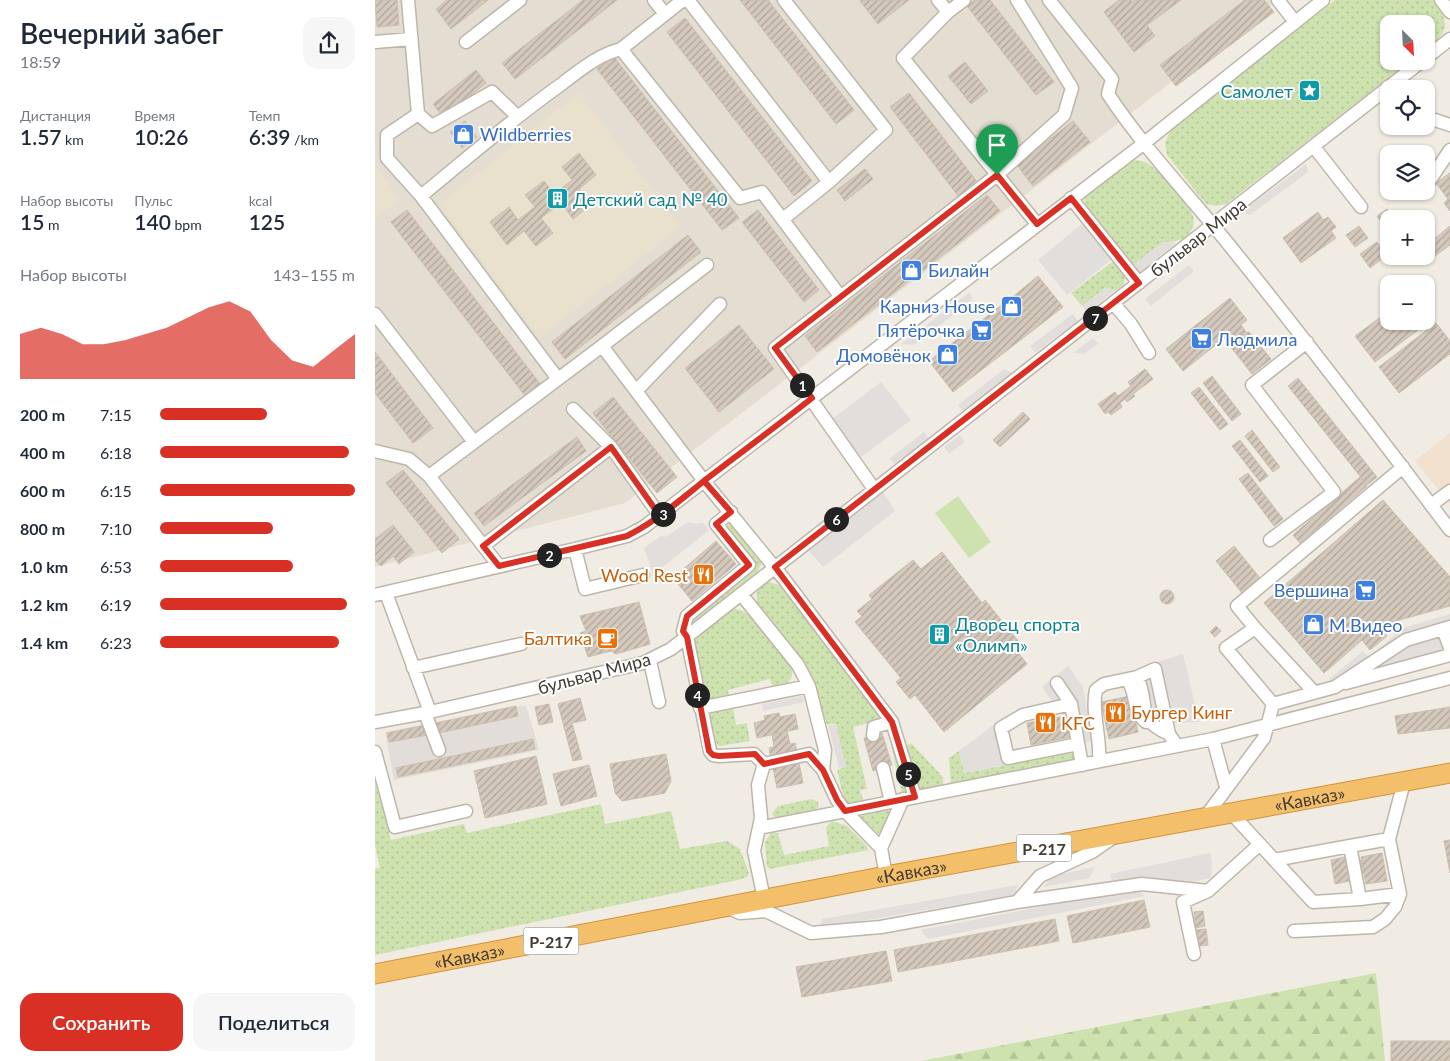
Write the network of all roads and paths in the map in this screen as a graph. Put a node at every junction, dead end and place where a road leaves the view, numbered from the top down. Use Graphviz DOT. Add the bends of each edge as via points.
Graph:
graph roads {
  1 [pos="408,0"];
  2 [pos="520,0"];
  3 [pos="654,0"];
  4 [pos="683,0"];
  5 [pos="688,0"];
  6 [pos="784,0"];
  7 [pos="938,0"];
  8 [pos="964,0"];
  9 [pos="1017,0"];
  10 [pos="1049,0"];
  11 [pos="1278,0"];
  12 [pos="1323,0"];
  13 [pos="1441,0"];
  14 [pos="948,12"];
  15 [pos="1450,12"];
  16 [pos="665,14"];
  17 [pos="1295,22"];
  18 [pos="411,39"];
  19 [pos="1450,39"];
  20 [pos="375,42"];
  21 [pos="465,42"];
  22 [pos="621,49"];
  23 [pos="1435,51"];
  24 [pos="1413,70"];
  25 [pos="1402,80"];
  26 [pos="1380,100"];
  27 [pos="418,114"];
  28 [pos="517,116"];
  29 [pos="1435,120"];
  30 [pos="1450,125"];
  31 [pos="1143,144"];
  32 [pos="1315,147"];
  33 [pos="1450,150"];
  34 [pos="1435,173"];
  35 [pos="997,175"];
  36 [pos="829,182"];
  37 [pos="421,196"];
  38 [pos="1071,198"];
  39 [pos="1361,207"];
  40 [pos="783,219"];
  41 [pos="1037,224"];
  42 [pos="1213,225"];
  43 [pos="707,265"];
  44 [pos="1139,283"];
  45 [pos="840,296"];
  46 [pos="721,304"];
  47 [pos="1114,304"];
  48 [pos="375,314"];
  49 [pos="1307,342"];
  50 [pos="602,346"];
  51 [pos="1149,354"];
  52 [pos="558,379"];
  53 [pos="635,390"];
  54 [pos="812,398"];
  55 [pos="573,409"];
  56 [pos="474,442"];
  57 [pos="611,447"];
  58 [pos="375,451"];
  59 [pos="1403,467"];
  60 [pos="429,476"];
  61 [pos="704,481"];
  62 [pos="874,489"];
  63 [pos="1450,491"];
  64 [pos="1431,505"];
  65 [pos="731,512"];
  66 [pos="660,516"];
  67 [pos="1450,530"];
  68 [pos="1270,540"];
  69 [pos="483,546"];
  70 [pos="575,549"];
  71 [pos="499,566"];
  72 [pos="775,567"];
  73 [pos="643,575"];
  74 [pos="380,594"];
  75 [pos="741,594"];
  76 [pos="1255,628"];
  77 [pos="1447,628"];
  78 [pos="687,637"];
  79 [pos="521,644"];
  80 [pos="1450,648"];
  81 [pos="1450,655"];
  82 [pos="650,661"];
  83 [pos="413,668"];
  84 [pos="1132,678"];
  85 [pos="1450,678"];
  86 [pos="1057,683"];
  87 [pos="809,686"];
  88 [pos="1335,687"];
  89 [pos="1314,692"];
  90 [pos="659,702"];
  91 [pos="1071,704"];
  92 [pos="1273,704"];
  93 [pos="700,708"];
  94 [pos="427,712"];
  95 [pos="375,722"];
  96 [pos="892,722"];
  97 [pos="1267,726"];
  98 [pos="1169,734"];
  99 [pos="873,735"];
  100 [pos="1213,739"];
  101 [pos="1079,744"];
  102 [pos="1177,746"];
  103 [pos="439,750"];
  104 [pos="375,752"];
  105 [pos="1099,761"];
  106 [pos="764,764"];
  107 [pos="1082,765"];
  108 [pos="883,768"];
  109 [pos="823,770"];
  110 [pos="1449,772"];
  111 [pos="1404,782"];
  112 [pos="1226,787"];
  113 [pos="903,799"];
  114 [pos="845,811"];
  115 [pos="466,812"];
  116 [pos="1232,814"];
  117 [pos="1203,820"];
  118 [pos="759,828"];
  119 [pos="1115,836"];
  120 [pos="1389,839"];
  121 [pos="1260,844"];
  122 [pos="1350,846"];
  123 [pos="881,848"];
  124 [pos="1274,860"];
  125 [pos="886,876"];
  126 [pos="1208,891"];
  127 [pos="1400,894"];
  128 [pos="764,899"];
  129 [pos="1360,899"];
  130 [pos="1017,902"];
  131 [pos="726,907"];
  132 [pos="1294,931"];
  133 [pos="1193,954"];
  134 [pos="375,974"];
  1 -- 18 [label="street"];
  2 -- 21 [label="street"];
  3 -- 16 [label="street"];
  4 -- 16 [label="street"];
  5 -- 36 [label="street"];
  6 -- 36 [label="street" via="886,130"];
  7 -- 14 [label="street"];
  8 -- 14 [label="street"];
  9 -- 35 [label="street" via="1072,88 1064,115"];
  10 -- 31 [label="street" via="1112,79 1108,94"];
  11 -- 17 [label="street"];
  12 -- 17 [label="street"];
  13 -- 15 [label="street"];
  14 -- 35 [label="street" via="903,58"];
  16 -- 22 [label="street"];
  17 -- 31 [label="street"];
  18 -- 20 [label="street"];
  18 -- 27 [label="street"];
  19 -- 23 [label="street"];
  22 -- 28 [label="street" via="604,53"];
  22 -- 40 [label="street" via="740,198 762,192"];
  24 -- 25 [label="street, бульвар Мира"];
  26 -- 32 [label="street, бульвар Мира"];
  27 -- 28 [label="street" via="433,126 492,92"];
  27 -- 37 [label="street" via="387,135 387,158"];
  28 -- 37 [label="street"];
  29 -- 30 [label="street"];
  31 -- 38 [label="street"];
  31 -- 42 [label="street"];
  32 -- 39 [label="street"];
  32 -- 42 [label="street, бульвар Мира"];
  33 -- 34 [label="street"];
  35 -- 41 [label="street"];
  35 -- 45 [label="street"];
  36 -- 40 [label="street"];
  37 -- 52 [label="street"];
  38 -- 41 [label="street"];
  38 -- 44 [label="street"];
  40 -- 45 [label="street"];
  41 -- 54 [label="street"];
  42 -- 44 [label="street, бульвар Мира"];
  42 -- 49 [label="street"];
  43 -- 50 [label="street"];
  44 -- 47 [label="street, бульвар Мира"];
  45 -- 54 [label="street" via="775,348"];
  46 -- 53 [label="street"];
  47 -- 51 [label="street"];
  47 -- 62 [label="street, бульвар Мира"];
  48 -- 56 [label="street"];
  49 -- 59 [label="street"];
  49 -- 68 [label="street" via="1252,385 1334,492"];
  50 -- 52 [label="street"];
  50 -- 53 [label="street"];
  52 -- 56 [label="street"];
  53 -- 61 [label="street"];
  54 -- 61 [label="street"];
  54 -- 62 [label="street"];
  55 -- 57 [label="street"];
  56 -- 60 [label="street"];
  57 -- 66 [label="street"];
  57 -- 69 [label="street"];
  58 -- 60 [label="street" via="409,459"];
  59 -- 64 [label="street"];
  59 -- 76 [label="street" via="1237,606"];
  60 -- 69 [label="street"];
  61 -- 65 [label="street"];
  61 -- 66 [label="street"];
  62 -- 72 [label="street, бульвар Мира"];
  63 -- 64 [label="street"];
  64 -- 67 [label="street"];
  65 -- 72 [label="street"];
  65 -- 78 [label="street" via="716,524 749,565 687,616 683,631"];
  66 -- 70 [label="street" via="627,536"];
  69 -- 71 [label="street"];
  70 -- 71 [label="street"];
  70 -- 73 [label="street" via="585,589"];
  71 -- 74 [label="street"];
  72 -- 75 [label="street, бульвар Мира"];
  72 -- 96 [label="street"];
  74 -- 83 [label="street"];
  75 -- 78 [label="street, бульвар Мира"];
  75 -- 87 [label="street" via="798,665"];
  76 -- 89 [label="street"];
  76 -- 92 [label="street" via="1226,648"];
  77 -- 80 [label="street"];
  77 -- 88 [label="street" via="1406,640"];
  78 -- 82 [label="street, бульвар Мира"];
  78 -- 93 [label="street"];
  79 -- 83 [label="street"];
  81 -- 88 [label="street"];
  82 -- 90 [label="street"];
  82 -- 94 [label="street, бульвар Мира"];
  83 -- 94 [label="street"];
  84 -- 98 [label="street" via="1130,683 1136,710 1152,726"];
  84 -- 98 [label="street" via="1155,669"];
  84 -- 105 [label="street" via="1104,684 1096,690"];
  85 -- 97 [label="street"];
  86 -- 91 [label="street"];
  87 -- 93 [label="street"];
  87 -- 109 [label="street" via="825,750"];
  88 -- 89 [label="street"];
  89 -- 92 [label="street"];
  91 -- 101 [label="street"];
  91 -- 101 [label="street" via="1023,715 1001,728 1008,758"];
  92 -- 97 [label="street"];
  93 -- 106 [label="street" via="709,751 713,755 755,754"];
  94 -- 95 [label="street, бульвар Мира"];
  94 -- 103 [label="street"];
  96 -- 99 [label="street" via="874,727"];
  96 -- 113 [label="street"];
  97 -- 100 [label="street"];
  97 -- 112 [label="street" via="1264,738"];
  98 -- 102 [label="street"];
  100 -- 102 [label="street"];
  100 -- 112 [label="street"];
  101 -- 107 [label="street"];
  102 -- 105 [label="street"];
  104 -- 115 [label="street" via="395,826"];
  105 -- 107 [label="street"];
  106 -- 109 [label="street" via="809,754"];
  106 -- 118 [label="street" via="757,785"];
  107 -- 113 [label="street"];
  108 -- 113 [label="street"];
  109 -- 114 [label="street"];
  110 -- 111 [label="highway, «Кавказ» / Р-217"];
  111 -- 116 [label="highway, «Кавказ» / Р-217"];
  111 -- 120 [label="street"];
  112 -- 117 [label="street"];
  113 -- 114 [label="street"];
  113 -- 123 [label="street"];
  114 -- 118 [label="street"];
  114 -- 123 [label="street"];
  116 -- 117 [label="highway, «Кавказ» / Р-217"];
  116 -- 121 [label="street"];
  117 -- 119 [label="highway, «Кавказ» / Р-217"];
  118 -- 128 [label="street" via="755,851"];
  119 -- 125 [label="highway, «Кавказ» / Р-217"];
  119 -- 130 [label="street" via="1092,852 1040,876"];
  120 -- 122 [label="street"];
  120 -- 127 [label="street"];
  121 -- 124 [label="street"];
  121 -- 126 [label="street"];
  122 -- 124 [label="street"];
  122 -- 129 [label="street"];
  123 -- 125 [label="street"];
  124 -- 129 [label="street" via="1313,902"];
  125 -- 128 [label="highway, «Кавказ» / Р-217"];
  126 -- 130 [label="street" via="1142,884"];
  126 -- 133 [label="street" via="1183,902"];
  127 -- 129 [label="street"];
  127 -- 132 [label="street" via="1390,913 1373,927"];
  128 -- 131 [label="highway, «Кавказ» / Р-217"];
  130 -- 131 [label="street" via="881,927 811,933 766,911 740,913"];
  131 -- 134 [label="highway, «Кавказ» / Р-217"];
}
